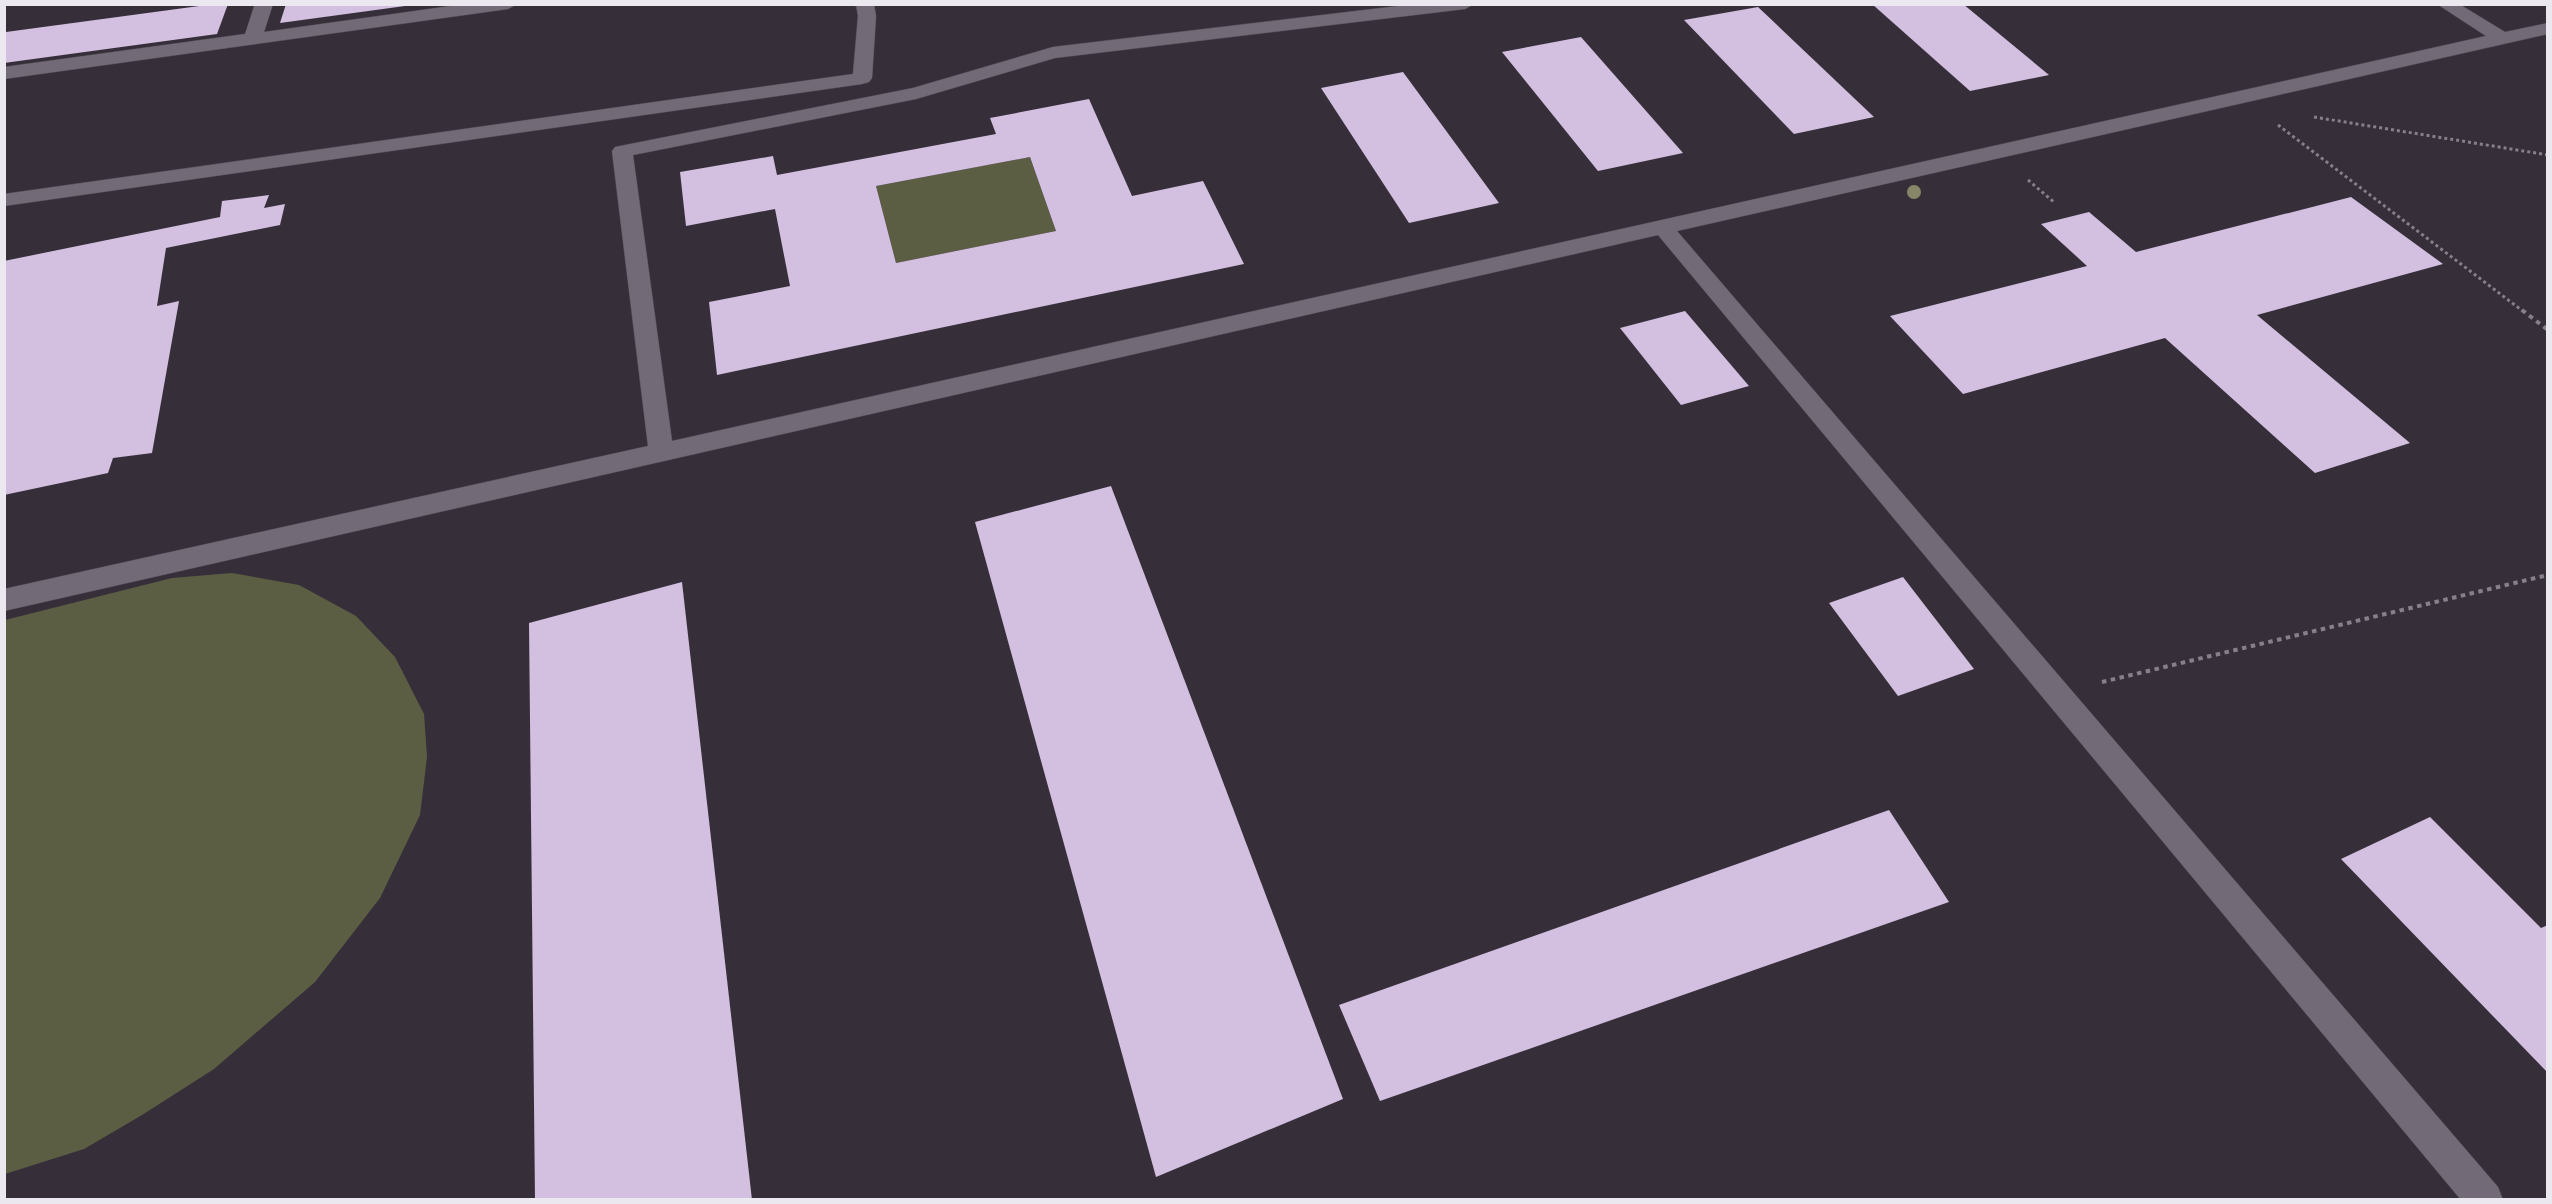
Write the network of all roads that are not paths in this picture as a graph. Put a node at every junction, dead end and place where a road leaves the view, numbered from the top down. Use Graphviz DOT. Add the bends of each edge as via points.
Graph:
graph roads {
  1 [pos="264,4"];
  2 [pos="508,4"];
  3 [pos="865,4"];
  4 [pos="1465,4"];
  5 [pos="2446,4"];
  6 [pos="2547,28"];
  7 [pos="2502,38"];
  8 [pos="253,39"];
  9 [pos="4,74"];
  10 [pos="4,200"];
  11 [pos="1662,227"];
  12 [pos="661,452"];
  13 [pos="4,600"];
  14 [pos="2485,1200"];
  1 -- 8 [label="lane"];
  2 -- 8 [label="lane"];
  3 -- 10 [label="lane" via="862,78"];
  4 -- 12 [label="lane" via="1053,53 916,93 622,151"];
  5 -- 7 [label="lane"];
  6 -- 7 [label="lane"];
  7 -- 11 [label="lane"];
  8 -- 9 [label="lane"];
  11 -- 12 [label="lane"];
  11 -- 14 [label="lane"];
  12 -- 13 [label="lane"];
}
